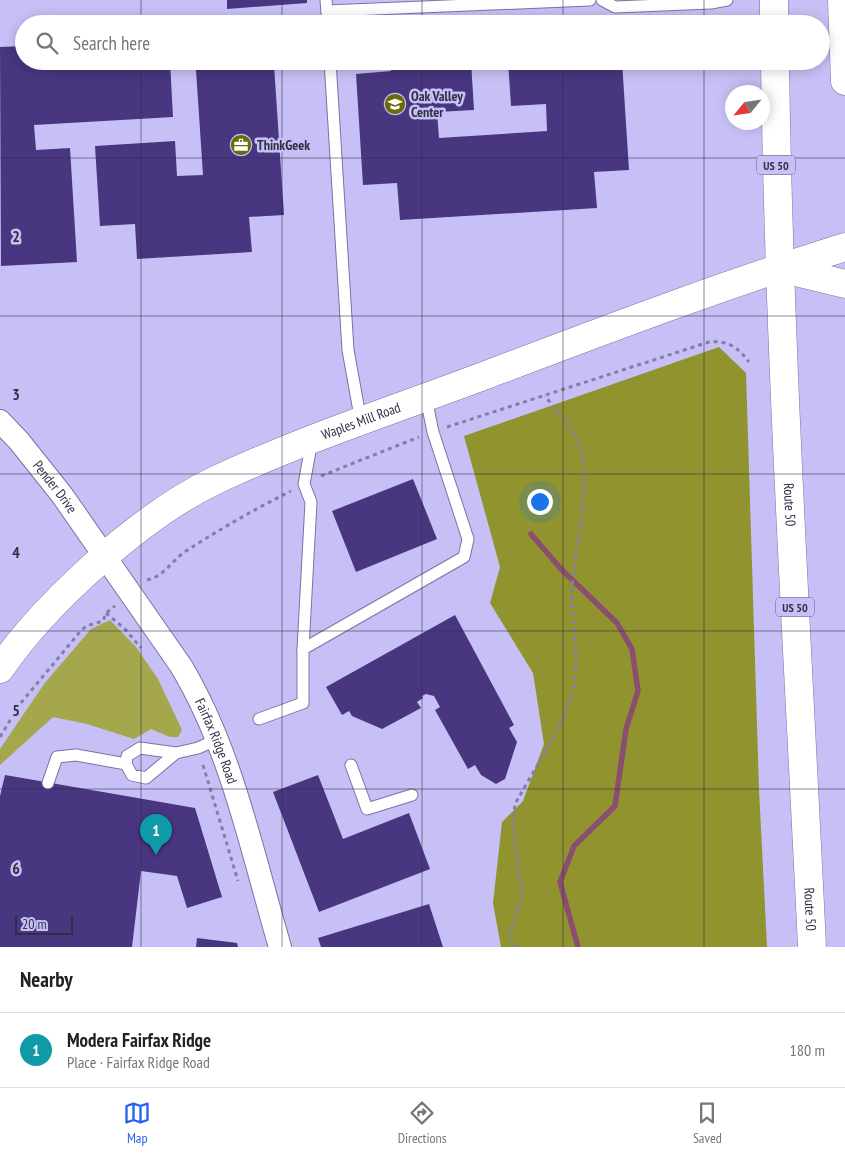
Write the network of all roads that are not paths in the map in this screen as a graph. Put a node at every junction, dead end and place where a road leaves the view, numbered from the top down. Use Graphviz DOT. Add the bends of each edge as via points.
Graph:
graph roads {
  1 [pos="590,0"];
  2 [pos="602,0"];
  3 [pos="727,0"];
  4 [pos="774,0"];
  5 [pos="842,0"];
  6 [pos="326,6"];
  7 [pos="774,15"];
  8 [pos="331,70"];
  9 [pos="775,70"];
  10 [pos="845,81"];
  11 [pos="845,247"];
  12 [pos="779,268"];
  13 [pos="845,284"];
  14 [pos="426,398"];
  15 [pos="0,421"];
  16 [pos="361,422"];
  17 [pos="312,441"];
  18 [pos="104,557"];
  19 [pos="303,649"];
  20 [pos="0,669"];
  21 [pos="259,719"];
  22 [pos="208,744"];
  23 [pos="176,754"];
  24 [pos="126,764"];
  25 [pos="351,765"];
  26 [pos="48,783"];
  27 [pos="412,795"];
  28 [pos="280,947"];
  29 [pos="812,947"];
  1 -- 6 [label="lane"];
  2 -- 3 [label="lane" via="615,7"];
  4 -- 7 [label="main road"];
  5 -- 10 [label="main road"];
  8 -- 16 [label="lane" via="348,350"];
  9 -- 12 [label="main road, Route 50 / US 50"];
  11 -- 12 [label="main road, Waples Mill Road"];
  12 -- 13 [label="main road"];
  12 -- 14 [label="main road, Waples Mill Road" via="668,306"];
  12 -- 29 [label="main road, Route 50 / US 50"];
  14 -- 16 [label="main road, Waples Mill Road"];
  14 -- 19 [label="lane" via="433,432 468,539 464,557"];
  15 -- 18 [label="street, Pender Drive" via="62,495"];
  16 -- 17 [label="main road, Waples Mill Road"];
  17 -- 18 [label="main road, Waples Mill Road" via="216,480 186,496"];
  17 -- 19 [label="lane" via="304,484 311,502"];
  18 -- 20 [label="main road, Waples Mill Road" via="40,620"];
  18 -- 22 [label="street, Fairfax Ridge Road" via="199,695"];
  19 -- 21 [label="lane" via="303,703"];
  22 -- 23 [label="lane"];
  22 -- 28 [label="street, Fairfax Ridge Road"];
  23 -- 24 [label="lane" via="140,748 127,756"];
  23 -- 24 [label="lane" via="146,778 132,775"];
  24 -- 26 [label="lane" via="76,755 57,757"];
  25 -- 27 [label="lane" via="367,809"];
}
